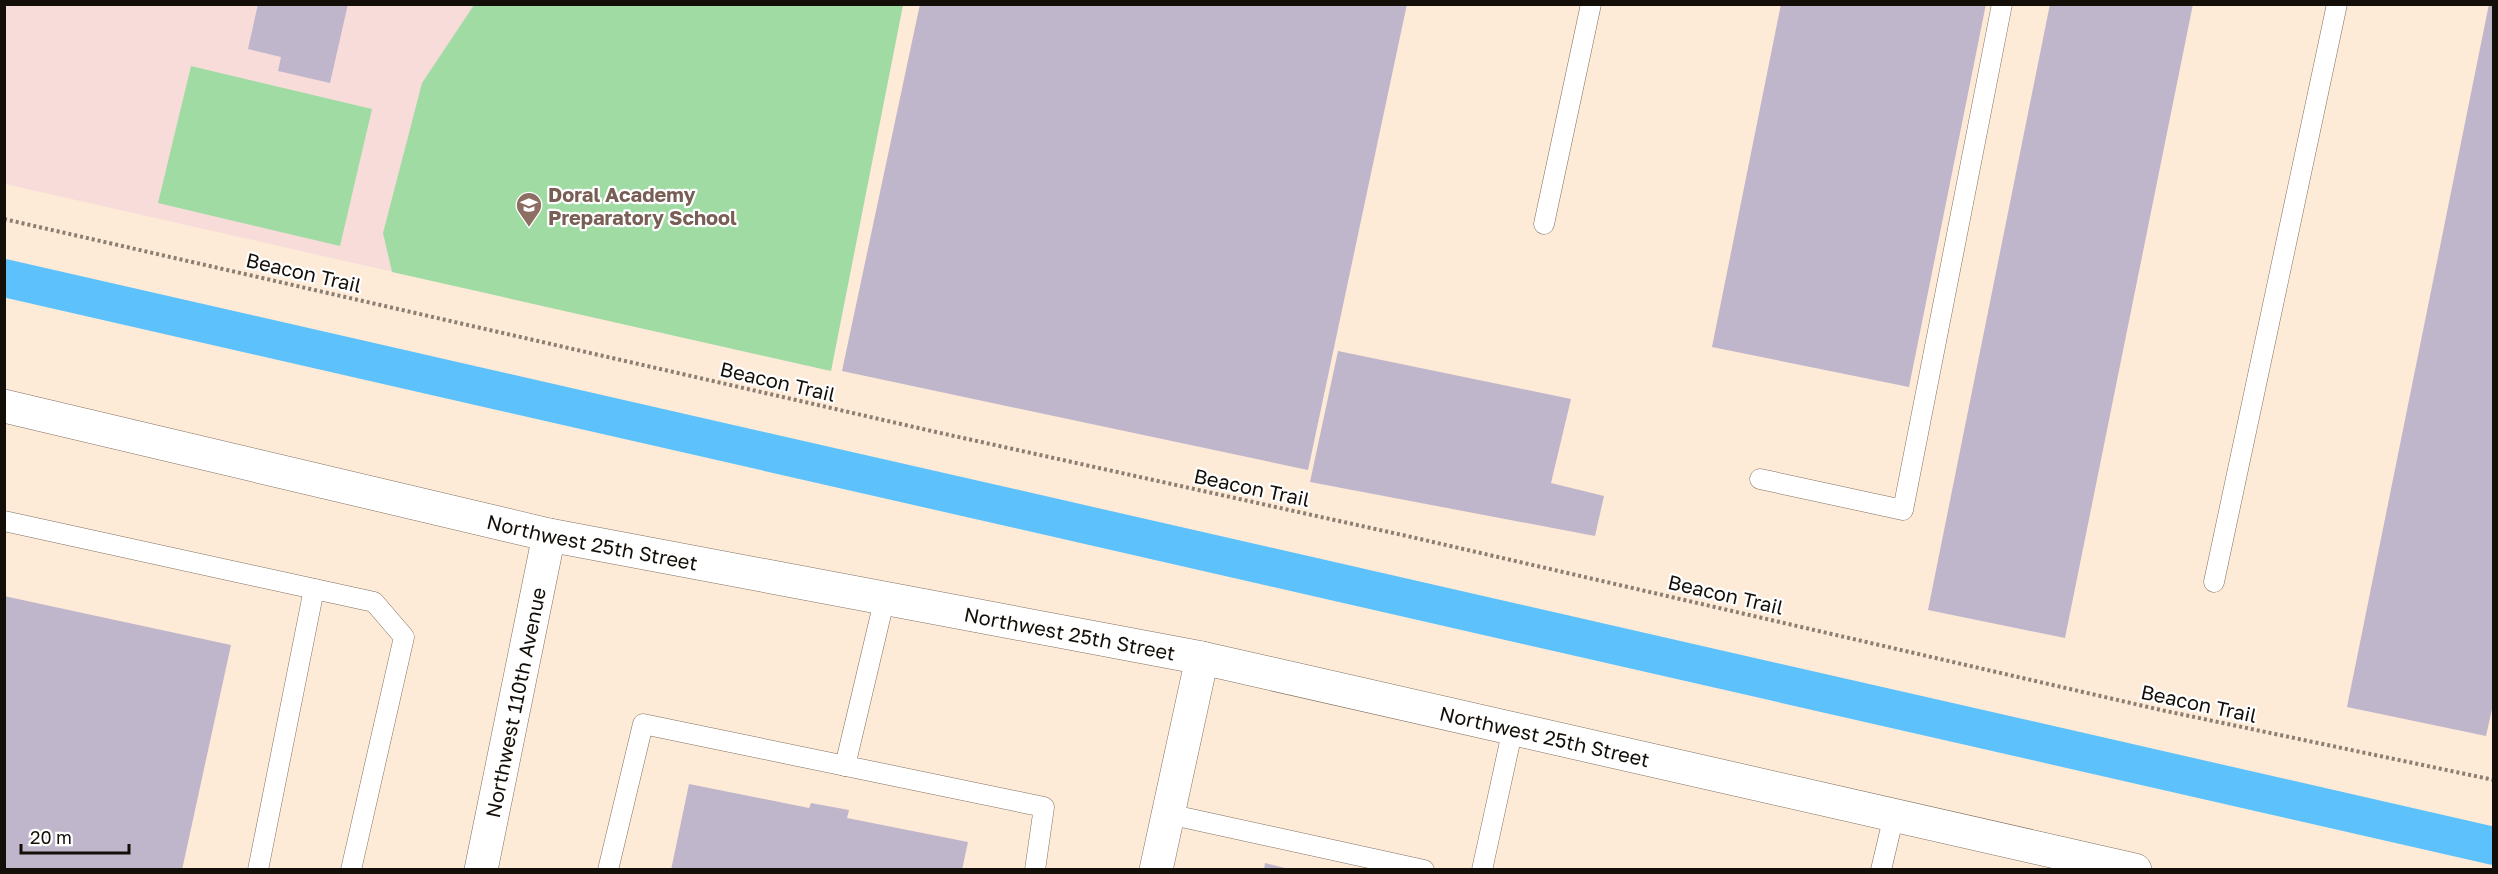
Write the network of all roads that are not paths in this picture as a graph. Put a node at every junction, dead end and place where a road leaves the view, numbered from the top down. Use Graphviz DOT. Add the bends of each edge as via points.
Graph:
graph roads {
  1 [pos="1591,4"];
  2 [pos="2002,4"];
  3 [pos="2337,4"];
  4 [pos="1544,224"];
  5 [pos="4,406"];
  6 [pos="1760,479"];
  7 [pos="4,521"];
  8 [pos="549,535"];
  9 [pos="2214,582"];
  10 [pos="314,589"];
  11 [pos="885,597"];
  12 [pos="1202,658"];
  13 [pos="1513,728"];
  14 [pos="845,766"];
  15 [pos="1168,814"];
  16 [pos="1894,815"];
  17 [pos="258,870"];
  18 [pos="351,870"];
  19 [pos="481,870"];
  20 [pos="608,870"];
  21 [pos="1035,870"];
  22 [pos="1156,870"];
  23 [pos="1424,870"];
  24 [pos="1482,870"];
  25 [pos="1881,870"];
  26 [pos="2135,870"];
  1 -- 4 [label="lane"];
  2 -- 6 [label="lane" via="1903,510"];
  3 -- 9 [label="lane"];
  5 -- 8 [label="main road, Northwest 25th Street"];
  7 -- 10 [label="lane"];
  8 -- 11 [label="main road, Northwest 25th Street"];
  8 -- 19 [label="main road, Northwest 110th Avenue"];
  10 -- 17 [label="lane"];
  10 -- 18 [label="lane" via="374,602 404,638"];
  11 -- 12 [label="main road, Northwest 25th Street"];
  11 -- 14 [label="lane"];
  12 -- 13 [label="main road, Northwest 25th Street"];
  12 -- 15 [label="main road"];
  13 -- 16 [label="main road, Northwest 25th Street"];
  13 -- 24 [label="lane"];
  14 -- 20 [label="lane" via="643,724"];
  14 -- 21 [label="lane" via="1044,807"];
  15 -- 22 [label="main road"];
  15 -- 23 [label="lane"];
  16 -- 25 [label="lane"];
  16 -- 26 [label="main road, Northwest 25th Street"];
}
